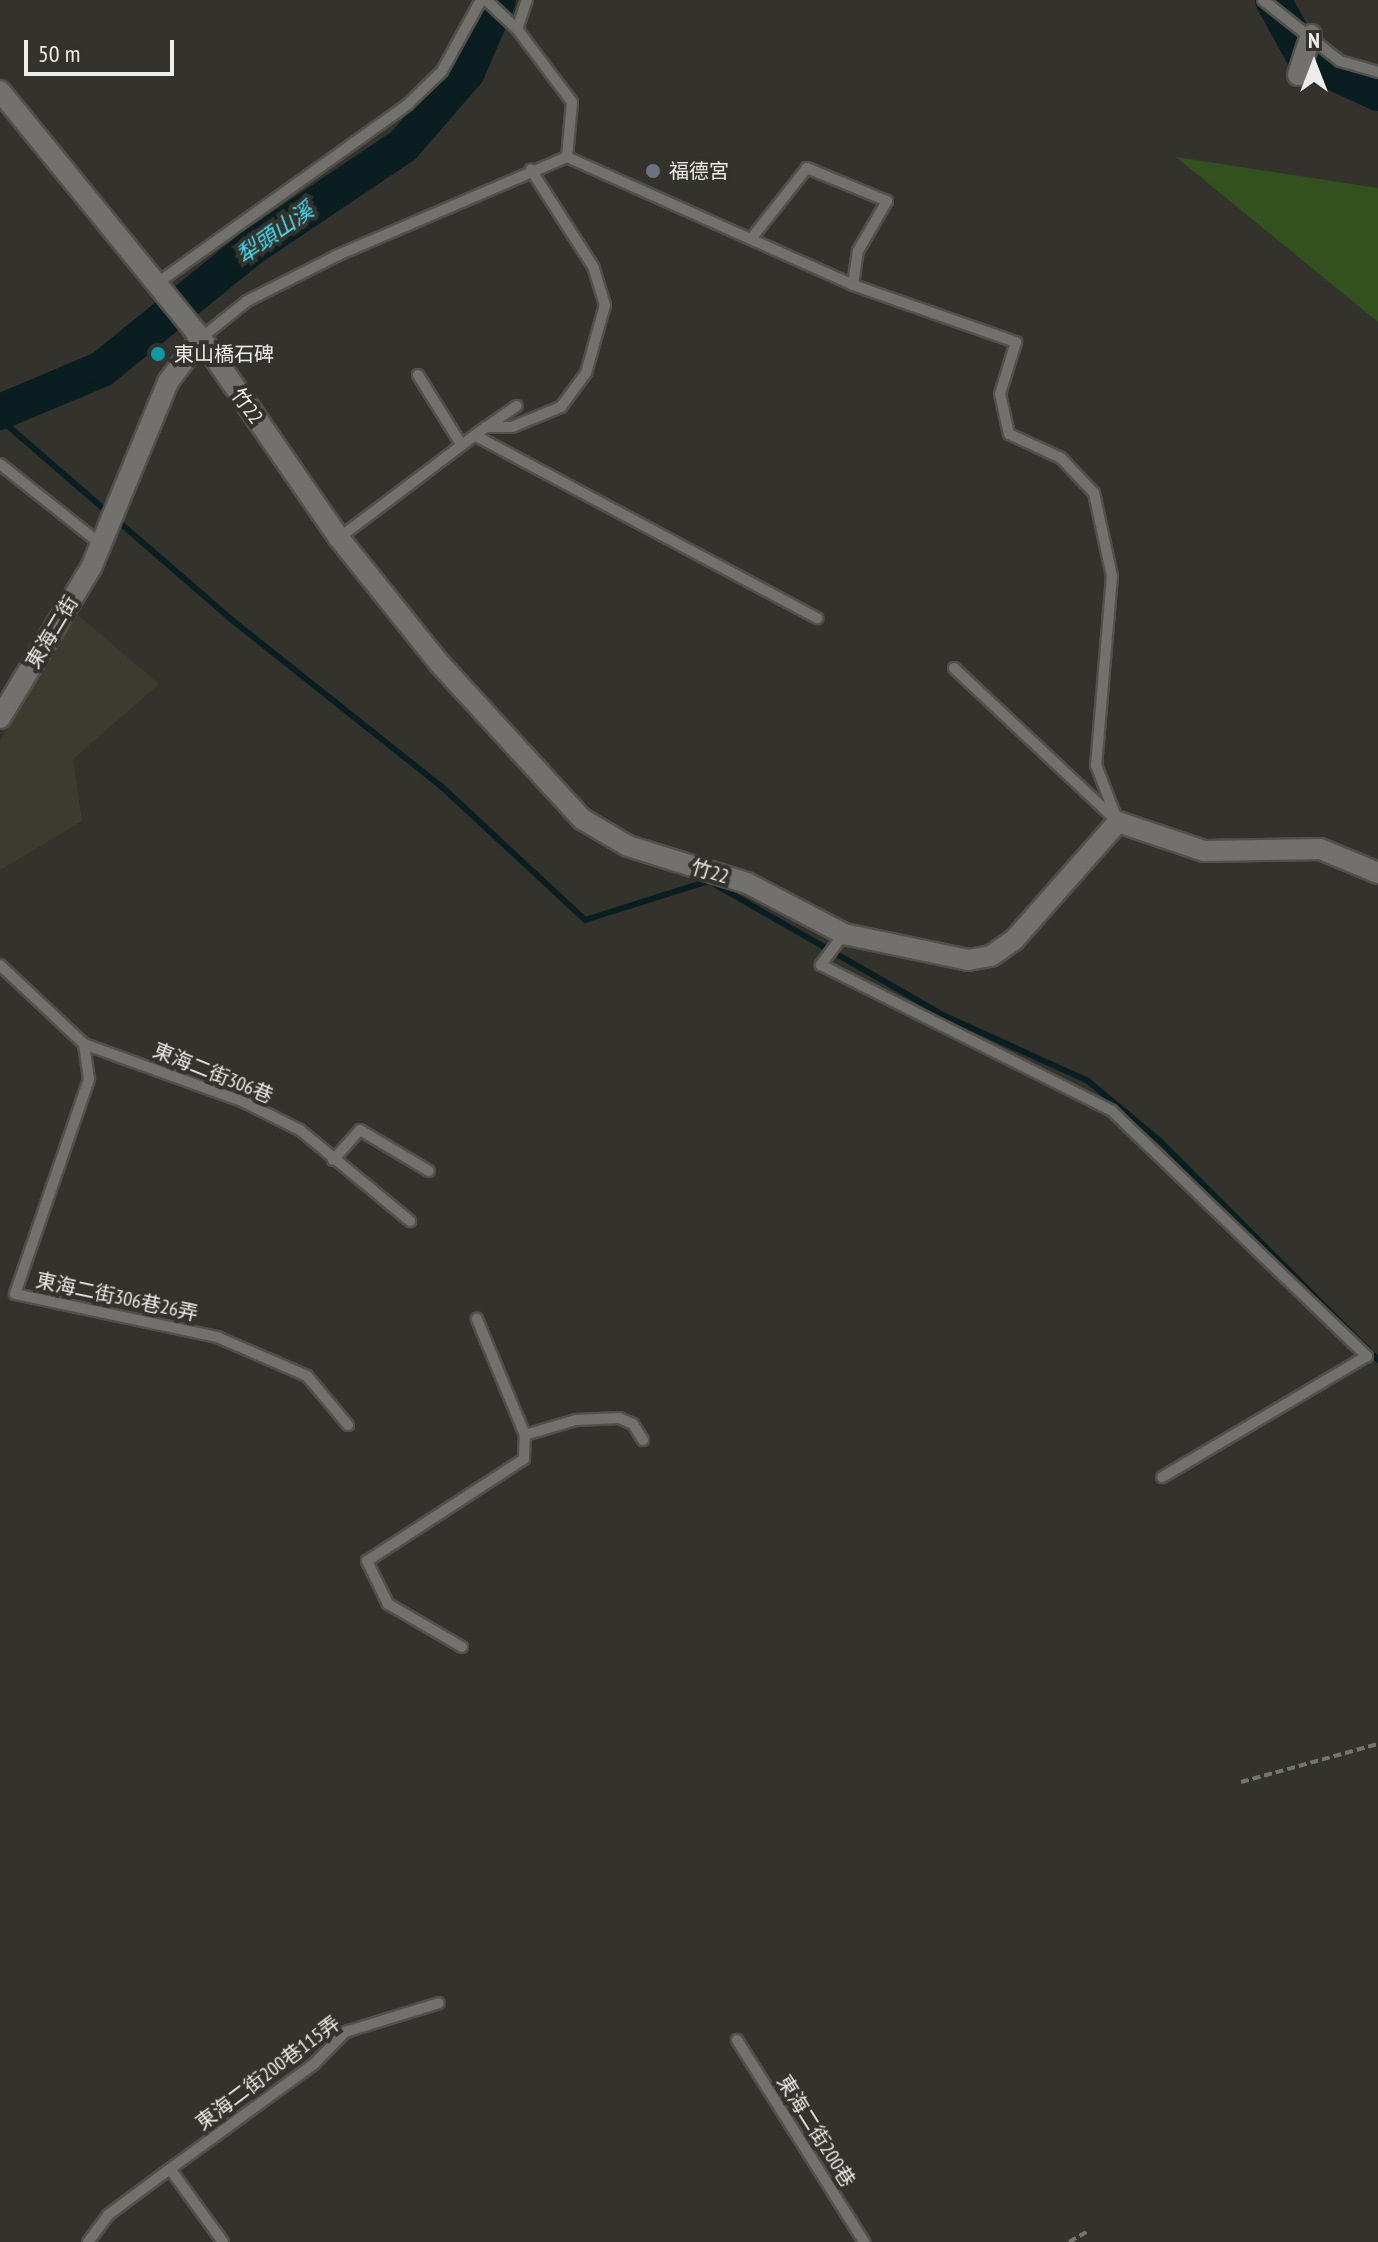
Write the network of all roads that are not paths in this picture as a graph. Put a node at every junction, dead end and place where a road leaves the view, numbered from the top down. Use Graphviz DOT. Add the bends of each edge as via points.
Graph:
graph roads {
  1 [pos="484,0"];
  2 [pos="527,0"];
  3 [pos="1263,0"];
  4 [pos="517,29"];
  5 [pos="1308,41"];
  6 [pos="1378,72"];
  7 [pos="1298,75"];
  8 [pos="0,91"];
  9 [pos="567,157"];
  10 [pos="531,170"];
  11 [pos="751,239"];
  12 [pos="154,285"];
  13 [pos="853,285"];
  14 [pos="201,338"];
  15 [pos="418,375"];
  16 [pos="517,406"];
  17 [pos="486,427"];
  18 [pos="476,436"];
  19 [pos="461,444"];
  20 [pos="0,464"];
  21 [pos="339,538"];
  22 [pos="102,545"];
  23 [pos="817,618"];
  24 [pos="954,668"];
  25 [pos="0,718"];
  26 [pos="1118,822"];
  27 [pos="1376,870"];
  28 [pos="844,934"];
  29 [pos="0,965"];
  30 [pos="84,1044"];
  31 [pos="333,1160"];
  32 [pos="429,1171"];
  33 [pos="410,1221"];
  34 [pos="477,1319"];
  35 [pos="348,1425"];
  36 [pos="525,1435"];
  37 [pos="643,1440"];
  38 [pos="1162,1477"];
  39 [pos="462,1647"];
  40 [pos="439,2003"];
  41 [pos="737,2040"];
  42 [pos="170,2169"];
  43 [pos="88,2242"];
  44 [pos="223,2242"];
  45 [pos="864,2242"];
  1 -- 4 [label="lane"];
  1 -- 12 [label="lane" via="442,71 408,104"];
  2 -- 4 [label="lane"];
  3 -- 5 [label="lane"];
  4 -- 9 [label="lane" via="572,102"];
  5 -- 6 [label="lane" via="1340,61"];
  5 -- 7 [label="street"];
  8 -- 12 [label="street, 竹22"];
  9 -- 10 [label="lane"];
  9 -- 11 [label="lane"];
  10 -- 14 [label="lane" via="247,301"];
  10 -- 17 [label="lane" via="594,268 605,305 586,373 561,407 512,427"];
  11 -- 13 [label="lane"];
  11 -- 13 [label="lane" via="807,168 887,201 858,251"];
  12 -- 14 [label="street, 竹22"];
  13 -- 26 [label="lane" via="1016,342 1000,394 1009,434 1061,458 1094,493 1112,576 1096,765"];
  14 -- 21 [label="street, 竹22 / 竹22"];
  14 -- 22 [label="street, 東海二街" via="168,382"];
  15 -- 19 [label="lane"];
  16 -- 17 [label="lane"];
  17 -- 18 [label="lane"];
  18 -- 19 [label="lane"];
  18 -- 23 [label="lane"];
  19 -- 21 [label="lane"];
  20 -- 22 [label="lane"];
  21 -- 28 [label="street, 竹22 / 竹22" via="491,725 582,819 628,846 747,883"];
  22 -- 25 [label="street, 東海二街"];
  24 -- 26 [label="lane"];
  26 -- 27 [label="street" via="1204,851 1320,849"];
  26 -- 28 [label="street, 竹22 / 竹22" via="1014,940 991,956 968,960"];
  28 -- 38 [label="lane" via="821,965 1112,1111 1367,1356"];
  29 -- 30 [label="lane, 東海二街306巷"];
  30 -- 31 [label="lane, 東海二街306巷" via="244,1102 300,1130"];
  30 -- 35 [label="lane, 東海二街306巷26弄" via="89,1079 15,1294 217,1337 307,1376"];
  31 -- 32 [label="lane" via="360,1130"];
  31 -- 33 [label="lane, 東海二街306巷"];
  34 -- 36 [label="lane"];
  36 -- 37 [label="lane" via="576,1420 619,1418 633,1424"];
  36 -- 39 [label="lane" via="524,1459 367,1561 388,1604"];
  40 -- 42 [label="lane, 東海二街200巷115弄" via="345,2032 314,2064"];
  41 -- 45 [label="lane, 東海二街200巷"];
  42 -- 43 [label="lane" via="108,2215"];
  42 -- 44 [label="lane"];
}
